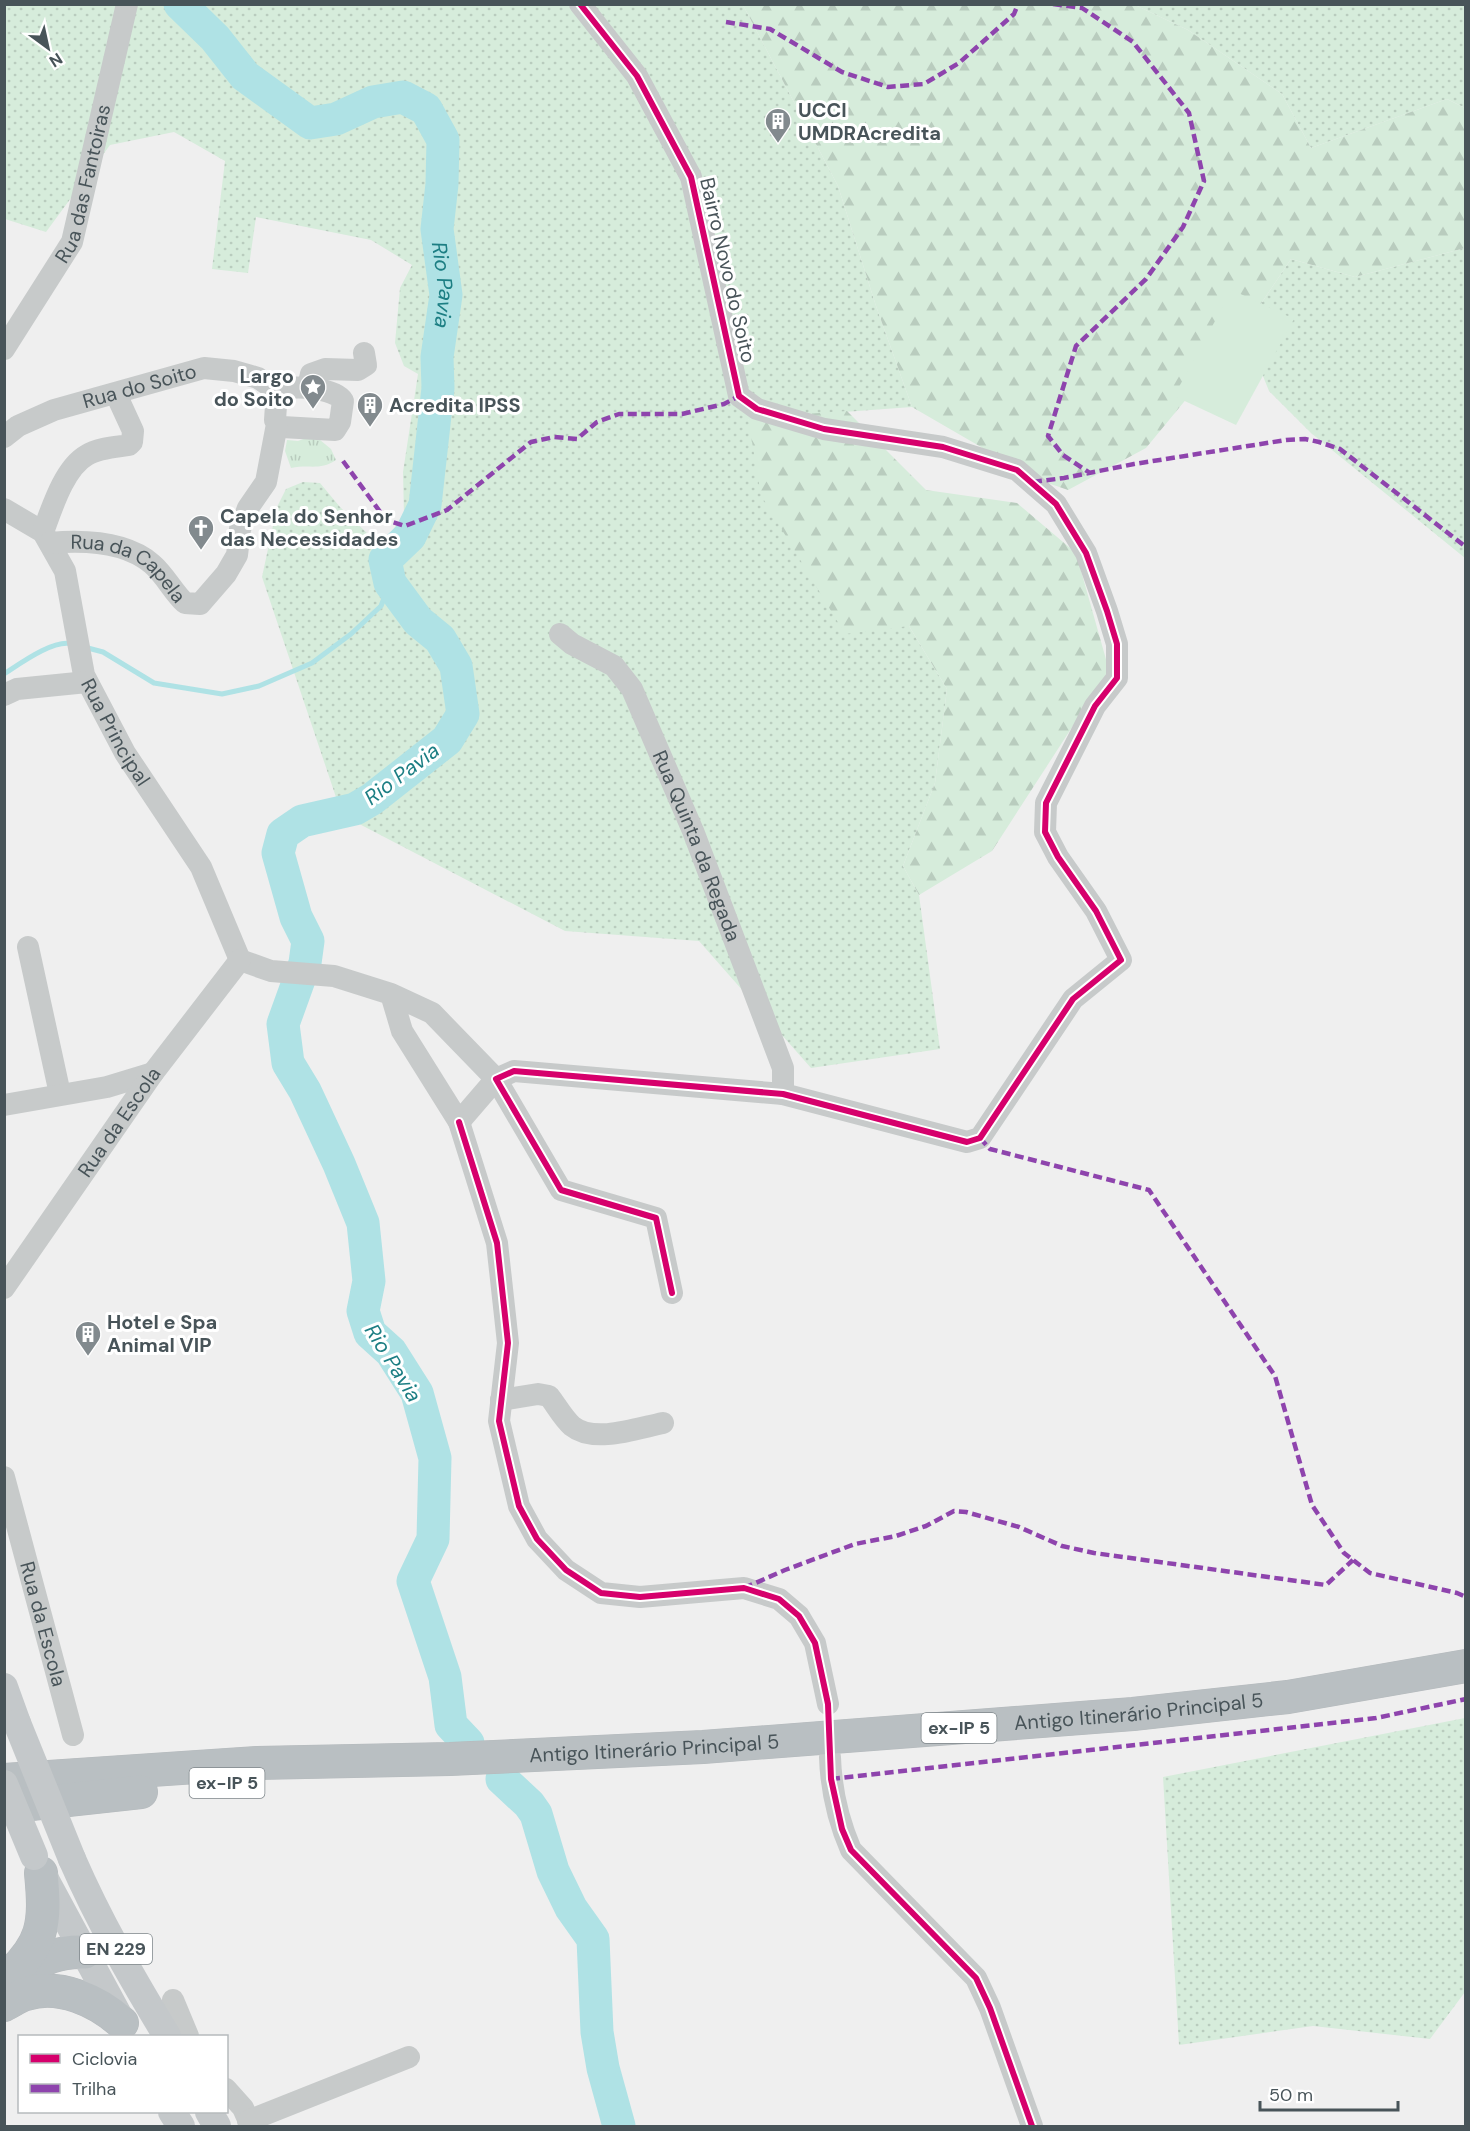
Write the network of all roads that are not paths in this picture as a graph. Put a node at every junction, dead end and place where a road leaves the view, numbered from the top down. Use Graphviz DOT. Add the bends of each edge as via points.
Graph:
graph roads {
  1 [pos="127,4"];
  2 [pos="580,4"];
  3 [pos="4,349"];
  4 [pos="364,353"];
  5 [pos="311,388"];
  6 [pos="277,391"];
  7 [pos="116,394"];
  8 [pos="277,424"];
  9 [pos="4,437"];
  10 [pos="7,517"];
  11 [pos="47,537"];
  12 [pos="560,634"];
  13 [pos="87,682"];
  14 [pos="4,695"];
  15 [pos="28,947"];
  16 [pos="240,960"];
  17 [pos="391,994"];
  18 [pos="153,1073"];
  19 [pos="496,1079"];
  20 [pos="60,1094"];
  21 [pos="783,1094"];
  22 [pos="4,1105"];
  23 [pos="459,1122"];
  24 [pos="4,1288"];
  25 [pos="672,1293"];
  26 [pos="501,1400"];
  27 [pos="663,1422"];
  28 [pos="4,1477"];
  29 [pos="1466,1666"];
  30 [pos="4,1687"];
  31 [pos="828,1704"];
  32 [pos="73,1735"];
  33 [pos="830,1757"];
  34 [pos="450,1759"];
  35 [pos="4,1782"];
  36 [pos="4,1807"];
  37 [pos="37,1865"];
  38 [pos="93,1907"];
  39 [pos="85,1952"];
  40 [pos="10,1990"];
  41 [pos="173,2001"];
  42 [pos="126,2030"];
  43 [pos="159,2035"];
  44 [pos="166,2035"];
  45 [pos="187,2035"];
  46 [pos="409,2057"];
  47 [pos="228,2091"];
  48 [pos="173,2113"];
  49 [pos="210,2113"];
  50 [pos="250,2124"];
  51 [pos="181,2127"];
  52 [pos="217,2127"];
  53 [pos="1032,2127"];
  1 -- 3 [label="street, Rua das Fantoiras" via="72,242"];
  2 -- 21 [label="street, Bairro Novo do Soito" via="637,76 692,177 740,396 757,410 824,429 943,447 1017,470 1056,504 1086,553 1117,644 1117,678 1095,706 1046,803 1045,832 1096,911 1121,960 1073,999 980,1138 967,1142"];
  4 -- 5 [label="street" via="363,368 314,372 309,377"];
  5 -- 6 [label="street"];
  5 -- 8 [label="street" via="341,397 338,427 331,431"];
  6 -- 7 [label="street, Rua do Soito" via="258,378 204,368"];
  6 -- 8 [label="street"];
  7 -- 9 [label="street, Rua do Soito" via="54,410 18,426"];
  7 -- 11 [label="street" via="133,431 132,442 87,454 72,470 56,498"];
  8 -- 11 [label="street, Rua da Capela" via="266,482 248,508 240,529 237,555 200,604 185,603 152,564 126,549"];
  10 -- 11 [label="street"];
  11 -- 13 [label="street, Rua Principal" via="65,571"];
  12 -- 21 [label="street, Rua Quinta da Regada" via="614,666 632,689 693,831 783,1068"];
  13 -- 14 [label="street" via="17,689"];
  13 -- 16 [label="street, Rua Principal" via="124,753 201,867"];
  15 -- 20 [label="street"];
  16 -- 17 [label="street" via="271,971 334,976"];
  16 -- 18 [label="street, Rua da Escola"];
  17 -- 19 [label="street" via="432,1013"];
  17 -- 23 [label="street" via="402,1031"];
  18 -- 20 [label="street" via="107,1087"];
  18 -- 24 [label="street, Rua da Escola"];
  19 -- 21 [label="street" via="514,1071"];
  19 -- 23 [label="street"];
  19 -- 25 [label="street" via="561,1190 657,1218"];
  20 -- 22 [label="street"];
  23 -- 26 [label="street" via="497,1243 508,1343"];
  26 -- 27 [label="street" via="549,1396 572,1426 586,1433 618,1433"];
  26 -- 31 [label="street" via="499,1421 519,1506 537,1539 566,1570 602,1593 640,1597 744,1588 778,1599 799,1616 815,1643"];
  28 -- 32 [label="street, Rua da Escola"];
  29 -- 34 [label="highway, Antigo Itinerário Principal 5 / ex-IP 5" via="1288,1697 1133,1714 703,1747"];
  30 -- 38 [label="main road, EN 229, bridge"];
  33 -- 53 [label="street" via="842,1829 851,1850 976,1978"];
  34 -- 35 [label="highway, Antigo Itinerário Principal 5 / ex-IP 5" via="257,1763"];
  34 -- 36 [label="highway, Antigo Itinerário Principal 5 / ex-IP 5"];
  35 -- 37 [label="main road, EN 229, bridge"];
  37 -- 39 [label="main road, EN 229"];
  37 -- 40 [label="highway" via="43,1896 42,1929"];
  38 -- 39 [label="main road" via="93,1937"];
  38 -- 44 [label="main road, EN 229"];
  39 -- 40 [label="highway" via="69,1969"];
  39 -- 42 [label="main road, EN 229"];
  39 -- 43 [label="main road" via="100,1957 113,1969"];
  40 -- 42 [label="highway" via="82,1997 103,2007"];
  41 -- 45 [label="street"];
  46 -- 50 [label="street"];
  47 -- 50 [label="street" via="243,2108"];
  48 -- 51 [label="main road"];
  49 -- 52 [label="main road"];
}
